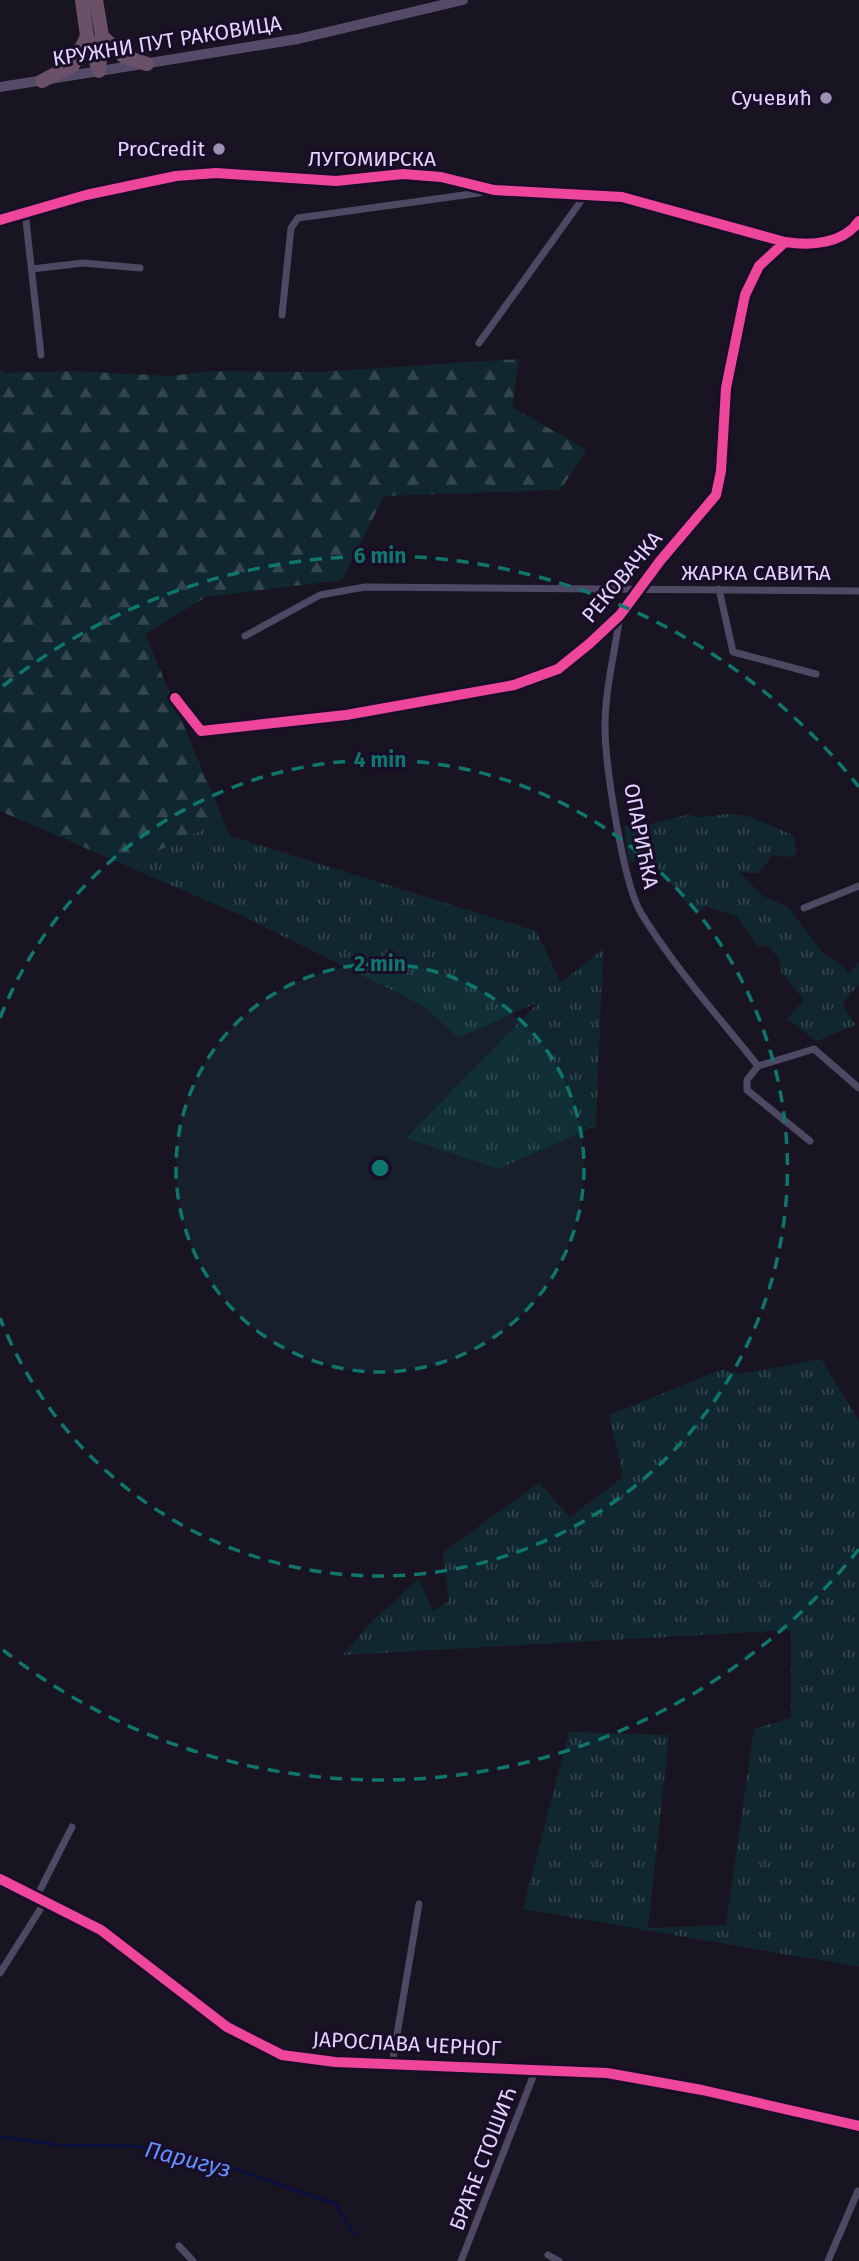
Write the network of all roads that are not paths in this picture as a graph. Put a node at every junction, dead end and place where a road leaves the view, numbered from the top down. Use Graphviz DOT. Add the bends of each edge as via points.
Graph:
graph roads {
  1 [pos="82,0"];
  2 [pos="96,0"];
  3 [pos="463,0"];
  4 [pos="94,36"];
  5 [pos="147,64"];
  6 [pos="99,72"];
  7 [pos="42,81"];
  8 [pos="0,87"];
  9 [pos="487,189"];
  10 [pos="583,194"];
  11 [pos="25,212"];
  12 [pos="0,220"];
  13 [pos="859,221"];
  14 [pos="785,242"];
  15 [pos="140,268"];
  16 [pos="32,269"];
  17 [pos="282,315"];
  18 [pos="479,343"];
  19 [pos="41,355"];
  20 [pos="719,589"];
  21 [pos="639,590"];
  22 [pos="859,591"];
  23 [pos="620,615"];
  24 [pos="245,636"];
  25 [pos="816,674"];
  26 [pos="175,698"];
  27 [pos="859,886"];
  28 [pos="804,908"];
  29 [pos="758,1066"];
  30 [pos="859,1088"];
  31 [pos="810,1141"];
  32 [pos="72,1828"];
  33 [pos="0,1879"];
  34 [pos="37,1896"];
  35 [pos="46,1900"];
  36 [pos="419,1904"];
  37 [pos="0,1973"];
  38 [pos="392,2064"];
  39 [pos="536,2069"];
  40 [pos="859,2126"];
  41 [pos="858,2192"];
  42 [pos="179,2246"];
  43 [pos="548,2255"];
  44 [pos="193,2261"];
  45 [pos="461,2261"];
  46 [pos="559,2261"];
  47 [pos="828,2261"];
  1 -- 4 [label="highway"];
  2 -- 4 [label="highway"];
  3 -- 5 [label="main road, КРУЖНИ ПУТ РАКОВИЦА" via="298,39"];
  4 -- 5 [label="highway" via="123,56"];
  4 -- 6 [label="highway"];
  4 -- 7 [label="highway" via="73,65"];
  5 -- 6 [label="main road, КРУЖНИ ПУТ РАКОВИЦА"];
  6 -- 7 [label="main road, КРУЖНИ ПУТ РАКОВИЦА"];
  7 -- 8 [label="main road, КРУЖНИ ПУТ РАКОВИЦА"];
  9 -- 10 [label="street, ЛУГОМИРСКА"];
  9 -- 11 [label="street, ЛУГОМИРСКА" via="426,175 336,181 209,173 130,184"];
  9 -- 17 [label="street" via="298,218 291,228"];
  10 -- 14 [label="street, ЛУГОМИРСКА" via="637,200"];
  10 -- 18 [label="street"];
  11 -- 12 [label="street, ЛУГОМИРСКА"];
  11 -- 16 [label="street"];
  13 -- 14 [label="street" via="828,241"];
  14 -- 21 [label="street, РЕКОВАЧКА" via="760,265 745,295 726,388 716,495"];
  15 -- 16 [label="street" via="83,263"];
  16 -- 19 [label="street"];
  20 -- 21 [label="street, ЖАРКА САВИЋА"];
  20 -- 22 [label="street, ЖАРКА САВИЋА"];
  20 -- 25 [label="street" via="733,652"];
  21 -- 23 [label="street, РЕКОВАЧКА"];
  21 -- 24 [label="street, ЖАРКА САВИЋА" via="335,590"];
  23 -- 26 [label="street, РЕКОВАЧКА" via="558,669 514,685 332,717 201,731"];
  23 -- 29 [label="street, ОПАРИЋКА" via="605,729 619,836 632,890 640,912"];
  27 -- 28 [label="street"];
  29 -- 30 [label="street" via="814,1049"];
  29 -- 31 [label="street" via="747,1080 747,1090"];
  32 -- 34 [label="street"];
  33 -- 34 [label="street, ЈАРОСЛАВА ЧЕРНОГ"];
  34 -- 35 [label="street, ЈАРОСЛАВА ЧЕРНОГ"];
  35 -- 37 [label="street"];
  35 -- 38 [label="street, ЈАРОСЛАВА ЧЕРНОГ" via="117,1940 227,2027 263,2048 302,2059"];
  36 -- 38 [label="street"];
  38 -- 39 [label="street, ЈАРОСЛАВА ЧЕРНОГ"];
  39 -- 40 [label="street, ЈАРОСЛАВА ЧЕРНОГ" via="634,2077"];
  39 -- 45 [label="street, БРАЋЕ СТОШИЋ"];
  41 -- 47 [label="street"];
  42 -- 44 [label="street"];
  43 -- 46 [label="street"];
}
